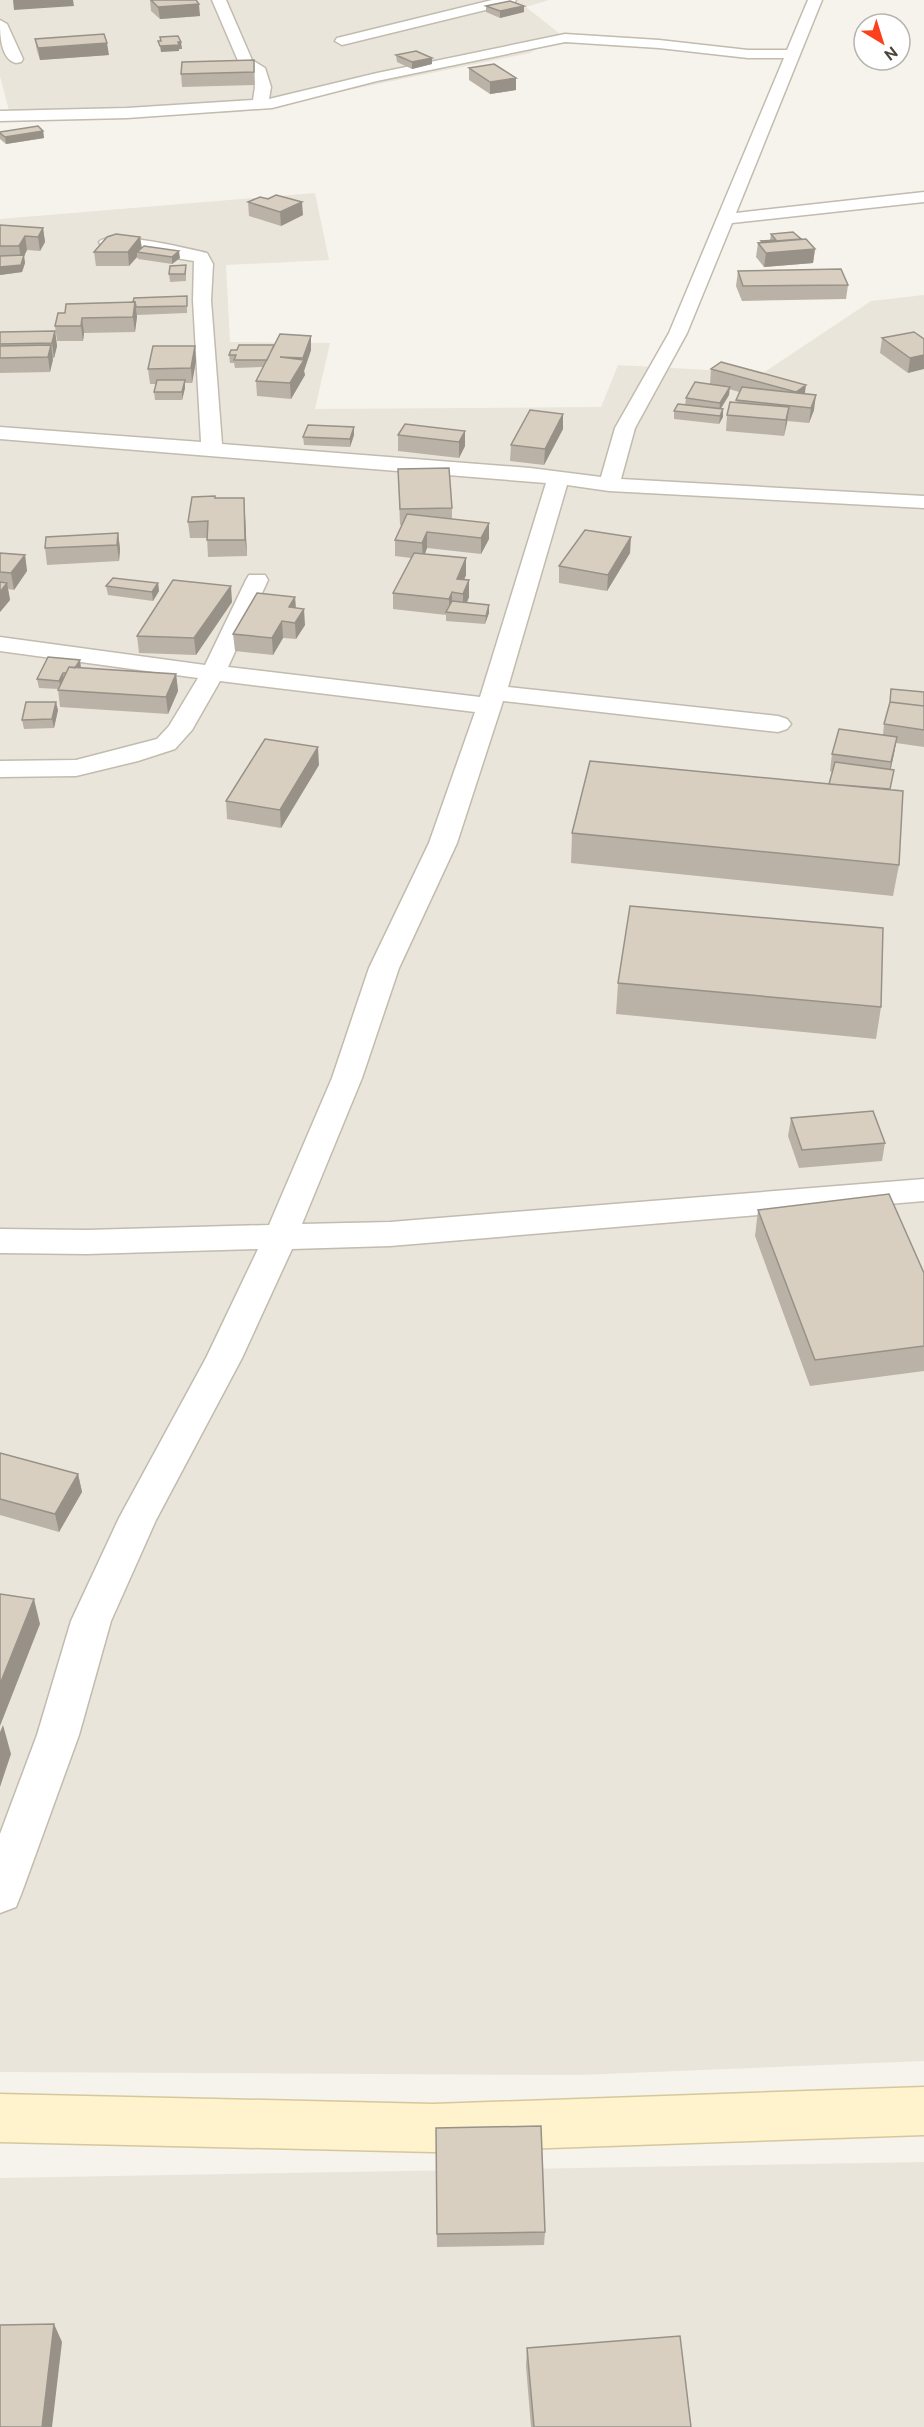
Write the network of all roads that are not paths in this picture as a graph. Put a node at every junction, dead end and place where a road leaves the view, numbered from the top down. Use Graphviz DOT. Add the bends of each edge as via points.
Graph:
graph roads {
  1 [pos="219,0"];
  2 [pos="509,0"];
  3 [pos="815,0"];
  4 [pos="0,24"];
  5 [pos="4,40"];
  6 [pos="342,41"];
  7 [pos="793,54"];
  8 [pos="16,59"];
  9 [pos="260,104"];
  10 [pos="0,116"];
  11 [pos="924,197"];
  12 [pos="724,219"];
  13 [pos="108,242"];
  14 [pos="0,433"];
  15 [pos="212,449"];
  16 [pos="558,479"];
  17 [pos="609,485"];
  18 [pos="924,502"];
  19 [pos="256,580"];
  20 [pos="0,644"];
  21 [pos="213,673"];
  22 [pos="491,700"];
  23 [pos="778,724"];
  24 [pos="0,769"];
  25 [pos="924,1190"];
  26 [pos="281,1236"];
  27 [pos="0,1241"];
  28 [pos="0,1892"];
  29 [pos="924,2111"];
  30 [pos="0,2118"];
  1 -- 9 [label="street" via="246,63 258,68 263,87"];
  2 -- 6 [label="street"];
  3 -- 7 [label="street"];
  4 -- 5 [label="street"];
  5 -- 8 [label="street"];
  7 -- 9 [label="street" via="748,54 565,38"];
  7 -- 12 [label="street"];
  9 -- 10 [label="street"];
  11 -- 12 [label="street"];
  12 -- 17 [label="street" via="678,333 625,428"];
  13 -- 15 [label="street" via="201,257"];
  14 -- 15 [label="street"];
  15 -- 16 [label="street"];
  16 -- 17 [label="street"];
  16 -- 22 [label="street"];
  17 -- 18 [label="street"];
  19 -- 21 [label="street"];
  20 -- 21 [label="street"];
  21 -- 22 [label="street"];
  21 -- 24 [label="street" via="179,730 166,744 76,768"];
  22 -- 23 [label="street" via="650,708"];
  22 -- 26 [label="street" via="443,843 384,968 347,1078"];
  25 -- 26 [label="street" via="390,1233"];
  26 -- 27 [label="street"];
  26 -- 28 [label="street" via="224,1358 138,1518 91,1621 57,1735"];
  29 -- 30 [label="main road" via="433,2128"];
}
